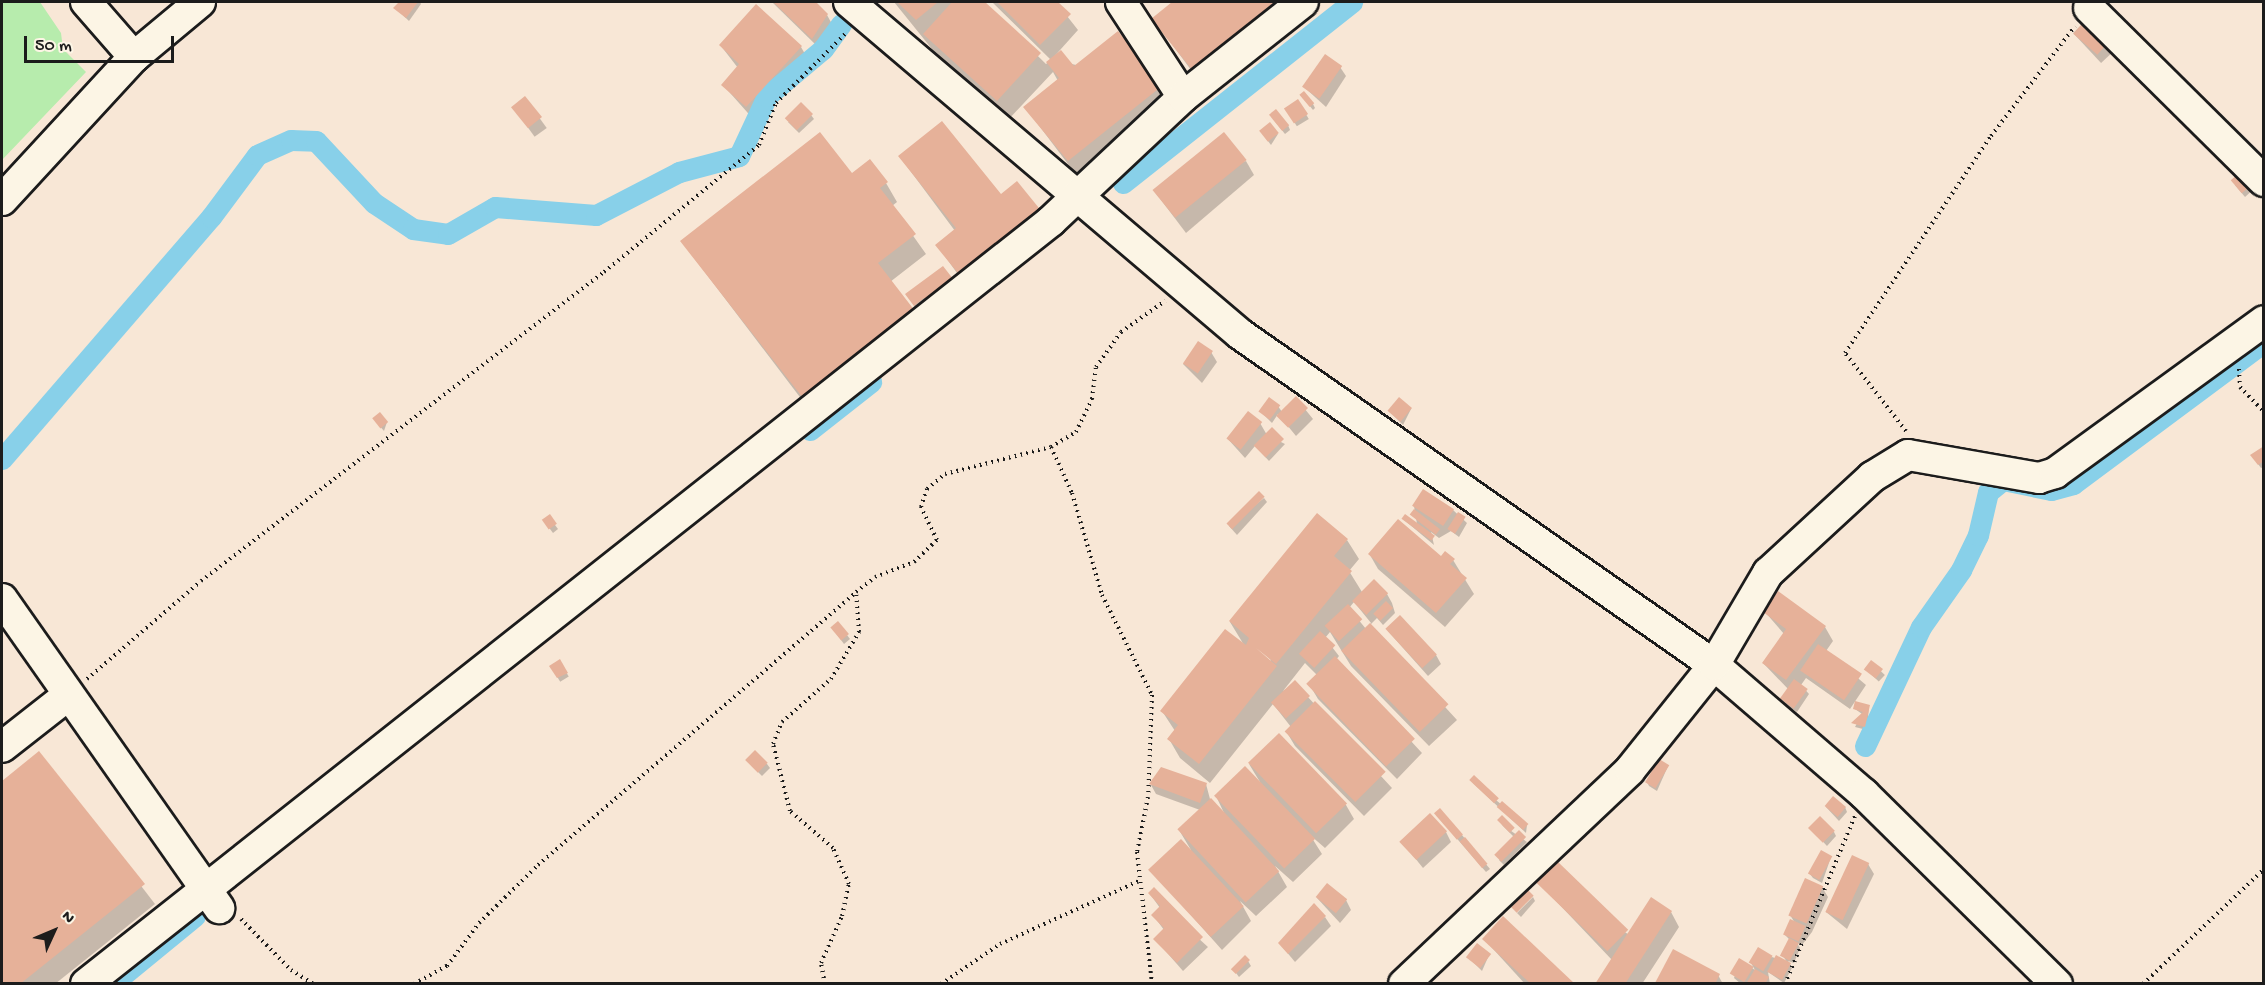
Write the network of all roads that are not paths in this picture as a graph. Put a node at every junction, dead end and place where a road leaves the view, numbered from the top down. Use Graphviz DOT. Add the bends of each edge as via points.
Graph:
graph roads {
  1 [pos="86,2"];
  2 [pos="200,2"];
  3 [pos="1121,2"];
  4 [pos="1303,2"];
  5 [pos="860,6"];
  6 [pos="2089,8"];
  7 [pos="134,57"];
  8 [pos="1183,98"];
  9 [pos="2264,181"];
  10 [pos="1075,194"];
  11 [pos="2,200"];
  12 [pos="2264,321"];
  13 [pos="2,599"];
  14 [pos="1714,665"];
  15 [pos="67,696"];
  16 [pos="2,747"];
  17 [pos="210,898"];
  18 [pos="86,984"];
  19 [pos="1404,984"];
  20 [pos="2057,984"];
  1 -- 7 [label="street"];
  2 -- 7 [label="street"];
  3 -- 8 [label="street"];
  4 -- 8 [label="street"];
  5 -- 10 [label="street"];
  6 -- 9 [label="street"];
  7 -- 11 [label="street"];
  8 -- 10 [label="street"];
  10 -- 14 [label="street" via="1182,288"];
  10 -- 17 [label="street" via="1051,222"];
  12 -- 14 [label="street" via="2055,473 2039,478 1908,455 1872,477 1768,573"];
  13 -- 15 [label="street"];
  14 -- 19 [label="street" via="1630,770"];
  14 -- 20 [label="street" via="1864,794"];
  15 -- 16 [label="street"];
  15 -- 17 [label="street"];
  17 -- 18 [label="street"];
}
